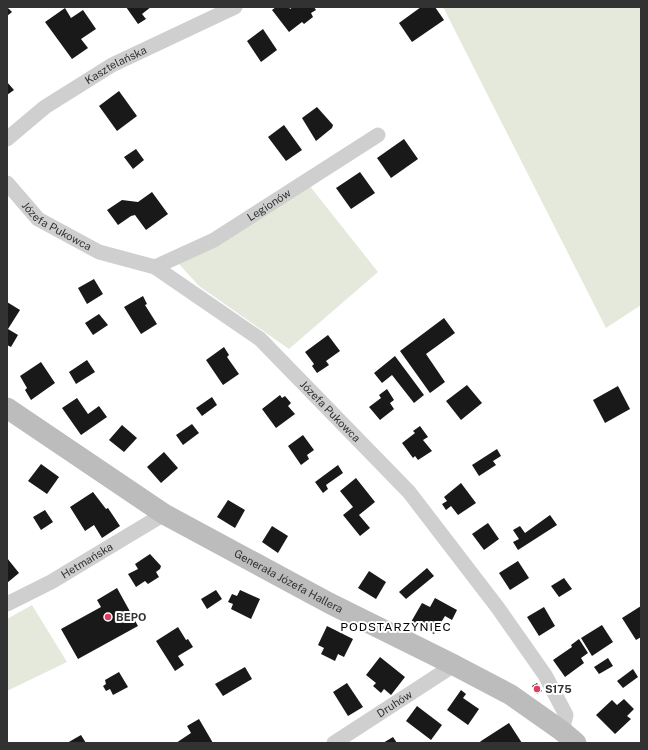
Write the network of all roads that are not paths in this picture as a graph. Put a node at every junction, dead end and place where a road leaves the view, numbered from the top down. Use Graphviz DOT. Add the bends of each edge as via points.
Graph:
graph roads {
  1 [pos="235,7"];
  2 [pos="378,135"];
  3 [pos="7,139"];
  4 [pos="7,183"];
  5 [pos="155,267"];
  6 [pos="7,408"];
  7 [pos="164,514"];
  8 [pos="7,604"];
  9 [pos="454,665"];
  10 [pos="569,737"];
  11 [pos="334,743"];
  1 -- 3 [label="street, Kasztelańska" via="112,65 46,107"];
  2 -- 5 [label="street, Legionów" via="214,240"];
  4 -- 5 [label="street, Józefa Pukowca" via="38,219 99,252"];
  5 -- 10 [label="street, Józefa Pukowca" via="260,340 409,492 545,674 566,715"];
  6 -- 7 [label="street, Generała Józefa Hallera"];
  7 -- 8 [label="street, Hetmańska" via="51,582"];
  7 -- 9 [label="street, Generała Józefa Hallera" via="328,603"];
  9 -- 10 [label="street, Generała Józefa Hallera" via="511,695"];
  9 -- 11 [label="street, Druhów"];
}
